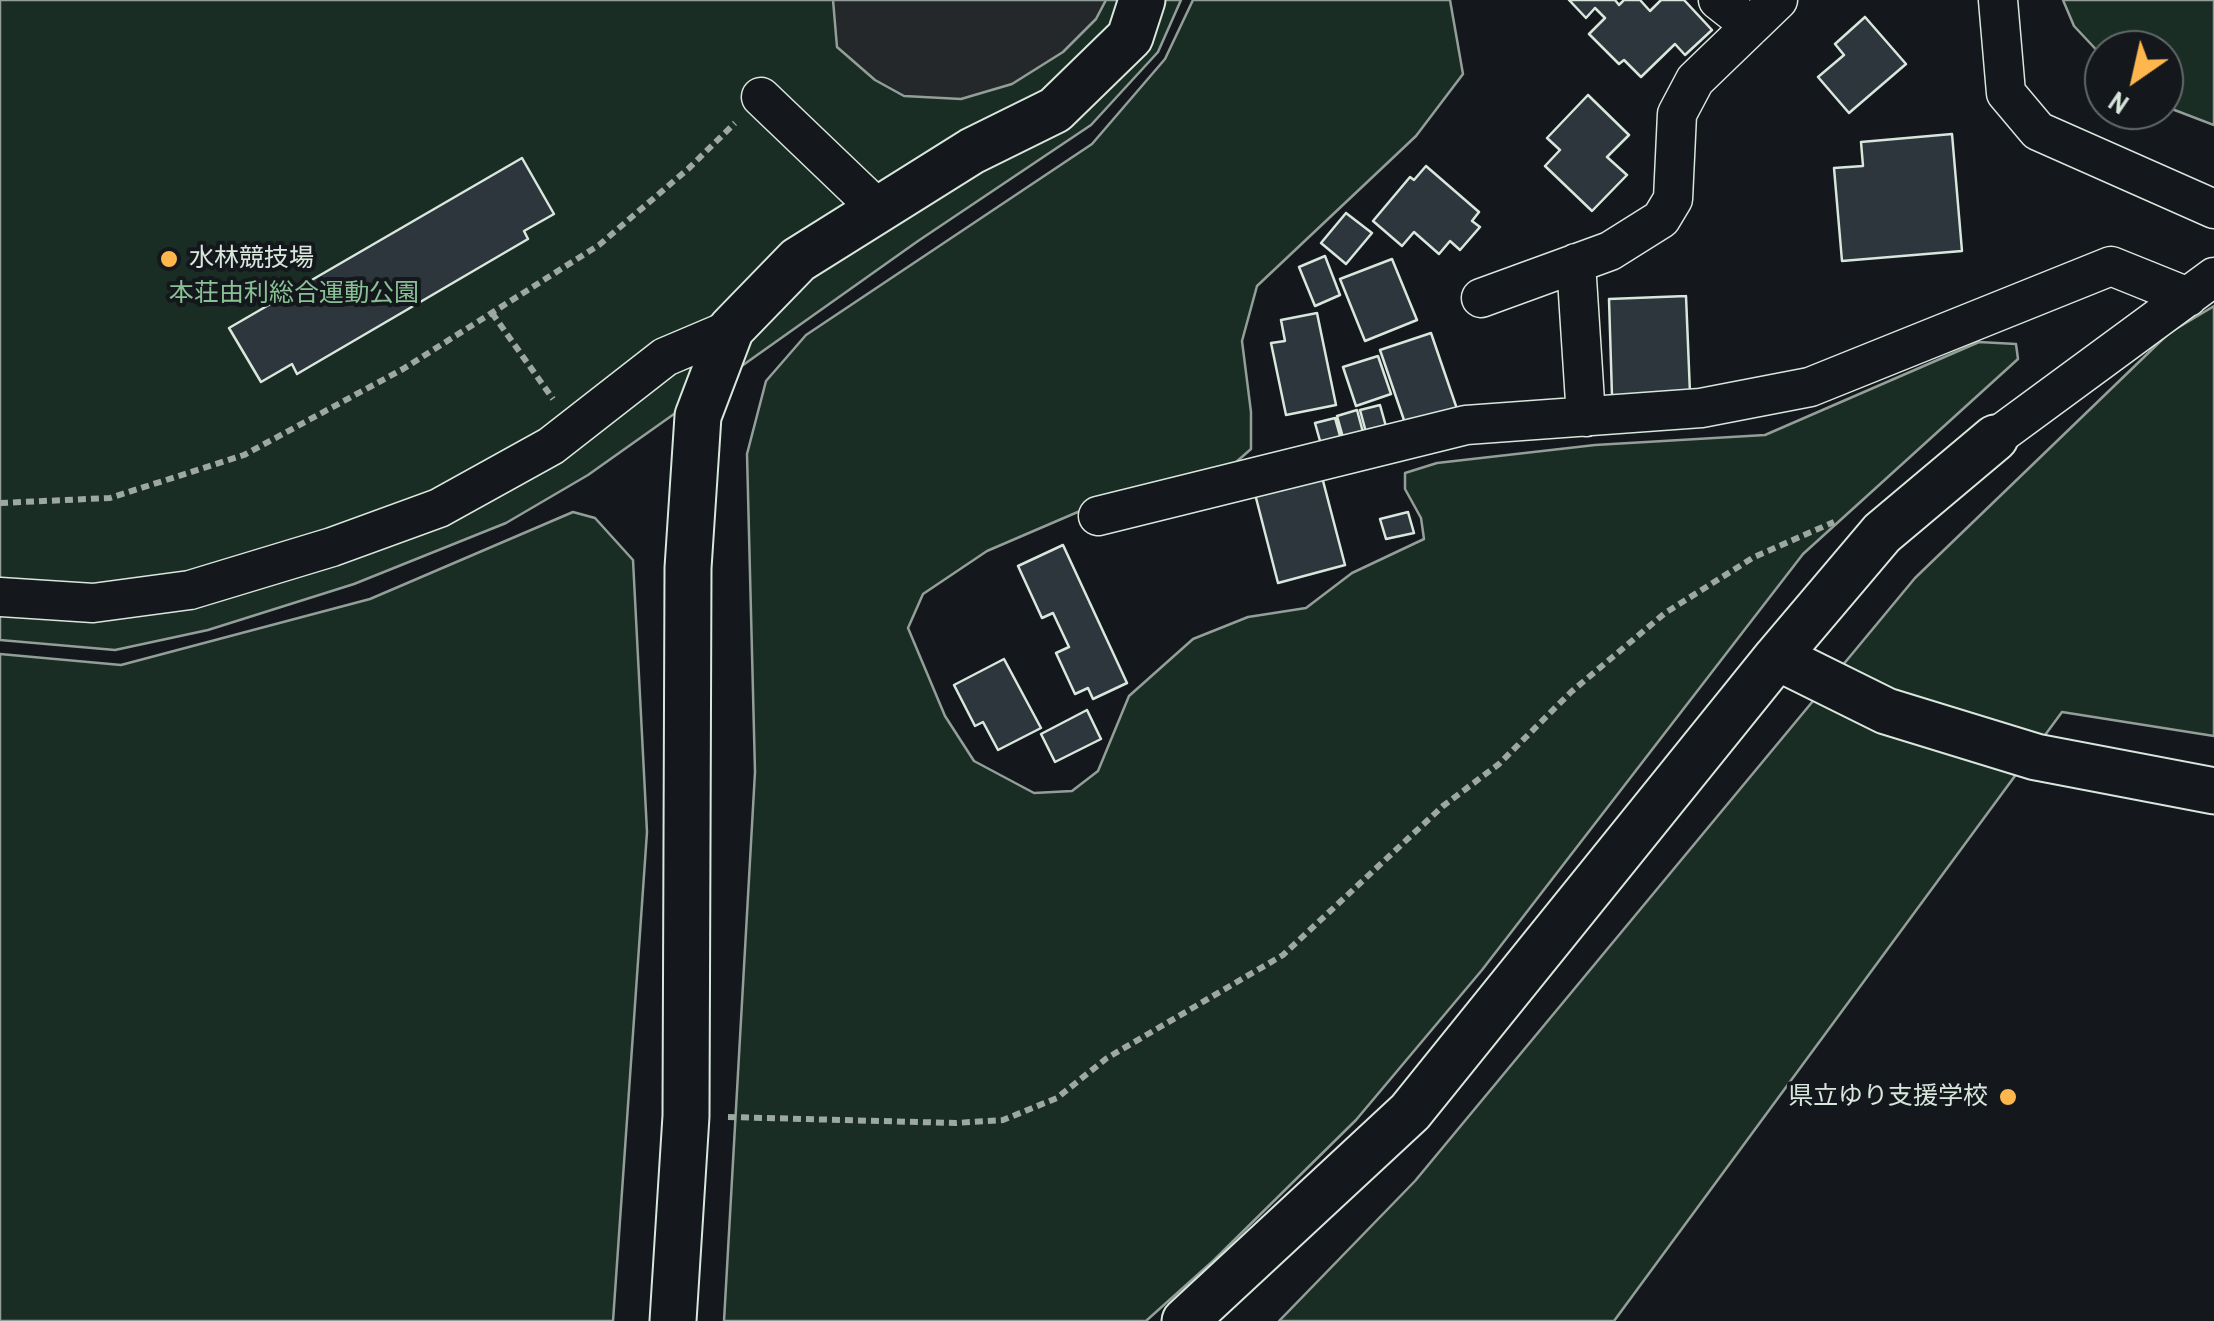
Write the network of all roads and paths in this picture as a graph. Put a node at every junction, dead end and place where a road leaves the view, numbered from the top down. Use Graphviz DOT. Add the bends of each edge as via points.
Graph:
graph roads {
  1 [pos="1142,0"];
  2 [pos="1718,0"];
  3 [pos="1778,0"];
  4 [pos="1998,0"];
  5 [pos="1751,26"];
  6 [pos="761,98"];
  7 [pos="2214,209"];
  8 [pos="878,210"];
  9 [pos="1576,263"];
  10 [pos="2201,287"];
  11 [pos="1481,298"];
  12 [pos="492,313"];
  13 [pos="731,329"];
  14 [pos="1586,417"];
  15 [pos="574,428"];
  16 [pos="1995,438"];
  17 [pos="0,502"];
  18 [pos="1098,516"];
  19 [pos="1837,520"];
  20 [pos="0,597"];
  21 [pos="1776,657"];
  22 [pos="2214,791"];
  23 [pos="686,1116"];
  24 [pos="673,1321"];
  25 [pos="1186,1321"];
  1 -- 8 [label="street" via="1130,37 1054,110 972,150"];
  2 -- 5 [label="street"];
  3 -- 5 [label="street"];
  4 -- 7 [label="street" via="2006,93 2038,131"];
  5 -- 9 [label="street" via="1696,80 1677,114 1673,199 1661,219 1610,252"];
  6 -- 8 [label="street"];
  6 -- 12 [label="path" via="598,245"];
  8 -- 13 [label="street" via="798,260"];
  9 -- 11 [label="street"];
  9 -- 14 [label="street"];
  10 -- 14 [label="street" via="2112,266 1810,387 1702,408"];
  10 -- 16 [label="street"];
  12 -- 15 [label="path"];
  12 -- 17 [label="path" via="244,455 110,498"];
  13 -- 15 [label="street" via="665,357"];
  13 -- 23 [label="street" via="698,416 688,568"];
  14 -- 18 [label="street" via="1466,425"];
  15 -- 20 [label="street" via="439,508 190,590 93,603"];
  16 -- 21 [label="street" via="1882,533"];
  19 -- 23 [label="path" via="1754,557 1666,613 1282,955 1107,1058 1057,1098 1003,1120 956,1123"];
  21 -- 22 [label="street" via="1886,711 1998,746"];
  21 -- 25 [label="street" via="1410,1112"];
  23 -- 24 [label="street"];
}
